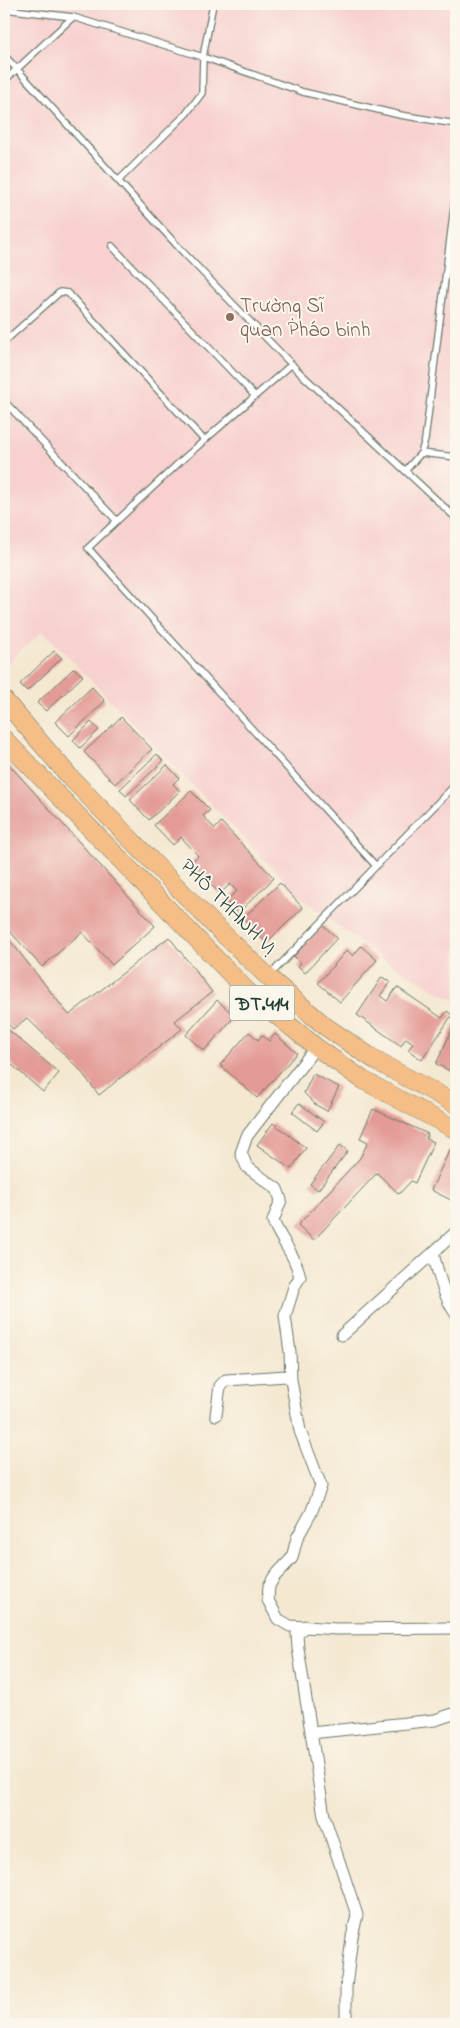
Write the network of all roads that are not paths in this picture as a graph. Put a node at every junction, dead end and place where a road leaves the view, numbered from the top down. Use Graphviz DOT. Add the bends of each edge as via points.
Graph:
graph roads {
  1 [pos="213,4"];
  2 [pos="4,9"];
  3 [pos="73,17"];
  4 [pos="4,55"];
  5 [pos="203,57"];
  6 [pos="16,69"];
  7 [pos="4,80"];
  8 [pos="456,124"];
  9 [pos="119,180"];
  10 [pos="456,191"];
  11 [pos="112,246"];
  12 [pos="4,342"];
  13 [pos="292,364"];
  14 [pos="255,396"];
  15 [pos="4,401"];
  16 [pos="204,440"];
  17 [pos="421,453"];
  18 [pos="456,458"];
  19 [pos="406,470"];
  20 [pos="456,518"];
  21 [pos="117,521"];
  22 [pos="4,700"];
  23 [pos="4,739"];
  24 [pos="456,784"];
  25 [pos="376,866"];
  26 [pos="268,977"];
  27 [pos="316,1047"];
  28 [pos="456,1104"];
  29 [pos="456,1130"];
  30 [pos="456,1232"];
  31 [pos="432,1253"];
  32 [pos="456,1314"];
  33 [pos="342,1335"];
  34 [pos="291,1380"];
  35 [pos="216,1415"];
  36 [pos="305,1626"];
  37 [pos="456,1628"];
  38 [pos="456,1713"];
  39 [pos="311,1733"];
  40 [pos="346,2024"];
  1 -- 5 [label="lane"];
  2 -- 3 [label="lane"];
  3 -- 5 [label="lane"];
  3 -- 6 [label="lane"];
  4 -- 6 [label="lane"];
  5 -- 8 [label="lane" via="303,92 400,115"];
  5 -- 9 [label="lane" via="202,93 186,114"];
  6 -- 7 [label="lane"];
  6 -- 9 [label="lane"];
  9 -- 13 [label="lane" via="183,252"];
  10 -- 17 [label="lane" via="426,440"];
  11 -- 14 [label="lane"];
  12 -- 16 [label="lane" via="60,292 68,293"];
  13 -- 14 [label="lane"];
  13 -- 19 [label="lane"];
  14 -- 16 [label="lane"];
  15 -- 21 [label="lane"];
  16 -- 21 [label="lane"];
  17 -- 18 [label="lane"];
  17 -- 19 [label="lane"];
  19 -- 20 [label="lane"];
  21 -- 25 [label="lane" via="88,548"];
  22 -- 26 [label="main road, PHỐ THANH VỊ" via="69,776"];
  23 -- 27 [label="main road, ĐT.414" via="248,992"];
  24 -- 25 [label="lane"];
  25 -- 26 [label="lane"];
  26 -- 28 [label="main road, PHỐ THANH VỊ" via="326,1027 378,1062"];
  27 -- 29 [label="main road, ĐT.414" via="363,1080"];
  27 -- 34 [label="street" via="247,1136 241,1153 247,1167 277,1189 281,1200 273,1221 298,1264 300,1277 285,1316"];
  30 -- 31 [label="street"];
  31 -- 32 [label="street"];
  31 -- 33 [label="street"];
  34 -- 35 [label="street" via="286,1376 226,1380 220,1386"];
  34 -- 36 [label="street" via="300,1431 322,1486 297,1538 292,1558 269,1586 268,1600 278,1619 290,1626"];
  36 -- 37 [label="street" via="337,1629"];
  36 -- 39 [label="street" via="297,1634"];
  38 -- 39 [label="street" via="435,1720"];
  39 -- 40 [label="street" via="324,1816 357,1915 346,1987"];
}
